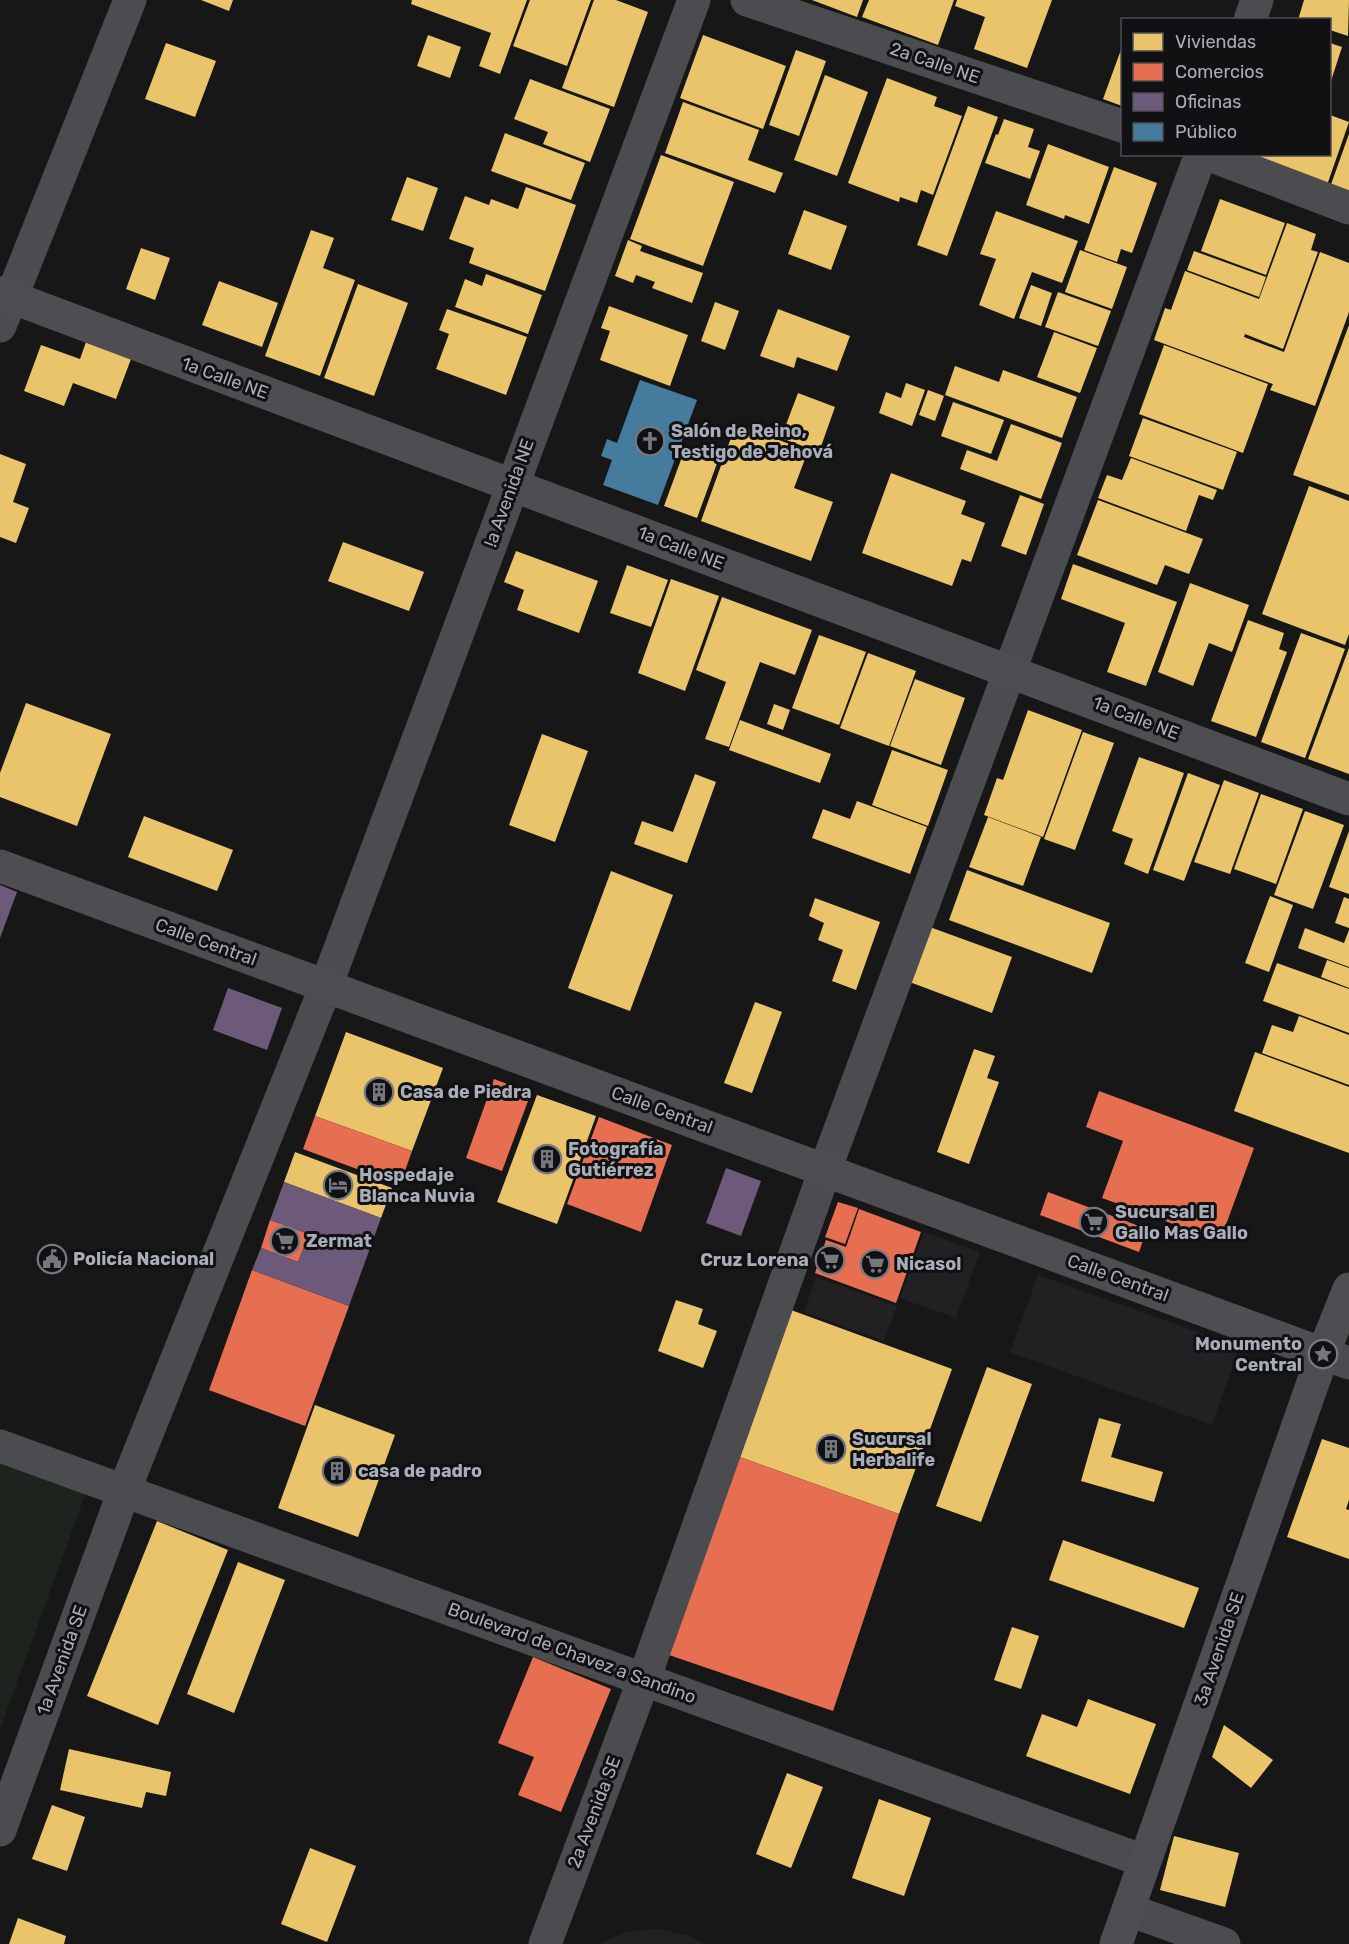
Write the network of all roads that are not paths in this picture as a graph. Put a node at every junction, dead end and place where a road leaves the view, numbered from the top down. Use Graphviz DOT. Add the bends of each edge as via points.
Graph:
graph roads {
  1 [pos="130,0"];
  2 [pos="694,0"];
  3 [pos="747,0"];
  4 [pos="1257,0"];
  5 [pos="1251,18"];
  6 [pos="1121,126"];
  7 [pos="1200,156"];
  8 [pos="1212,156"];
  9 [pos="1349,208"];
  10 [pos="4,306"];
  11 [pos="512,484"];
  12 [pos="1011,671"];
  13 [pos="1349,799"];
  14 [pos="0,866"];
  15 [pos="326,986"];
  16 [pos="825,1170"];
  17 [pos="1349,1289"];
  18 [pos="1336,1359"];
  19 [pos="0,1446"];
  20 [pos="124,1491"];
  21 [pos="644,1679"];
  22 [pos="0,1830"];
  23 [pos="1144,1861"];
  24 [pos="1129,1910"];
  25 [pos="544,1944"];
  26 [pos="1116,1944"];
  27 [pos="1224,1944"];
  1 -- 10 [label="street"];
  2 -- 11 [label="street, !a Avenida NE"];
  3 -- 6 [label="street, 2a Calle NE"];
  4 -- 5 [label="street"];
  7 -- 12 [label="street, 2a Avenida SE"];
  8 -- 9 [label="street"];
  10 -- 11 [label="highway, 1a Calle NE"];
  11 -- 12 [label="highway, 1a Calle NE"];
  11 -- 15 [label="street, !a Avenida NE"];
  12 -- 13 [label="highway, 1a Calle NE"];
  12 -- 16 [label="street, 2a Avenida SE"];
  14 -- 15 [label="highway, Calle Central"];
  15 -- 16 [label="highway, Calle Central"];
  15 -- 20 [label="street, !a Avenida NE"];
  16 -- 18 [label="highway, Calle Central"];
  16 -- 21 [label="street, 2a Avenida SE"];
  17 -- 18 [label="highway, 3a Avenida SE"];
  18 -- 23 [label="highway, 3a Avenida SE"];
  19 -- 20 [label="street, Boulevard de Chavez a Sandino"];
  20 -- 21 [label="street, Boulevard de Chavez a Sandino"];
  20 -- 22 [label="street, 1a Avenida SE"];
  21 -- 23 [label="street, Boulevard de Chavez a Sandino"];
  21 -- 25 [label="street, 2a Avenida SE"];
  23 -- 24 [label="highway, 3a Avenida SE"];
  24 -- 26 [label="highway, 3a Avenida SE"];
  24 -- 27 [label="street"];
}
